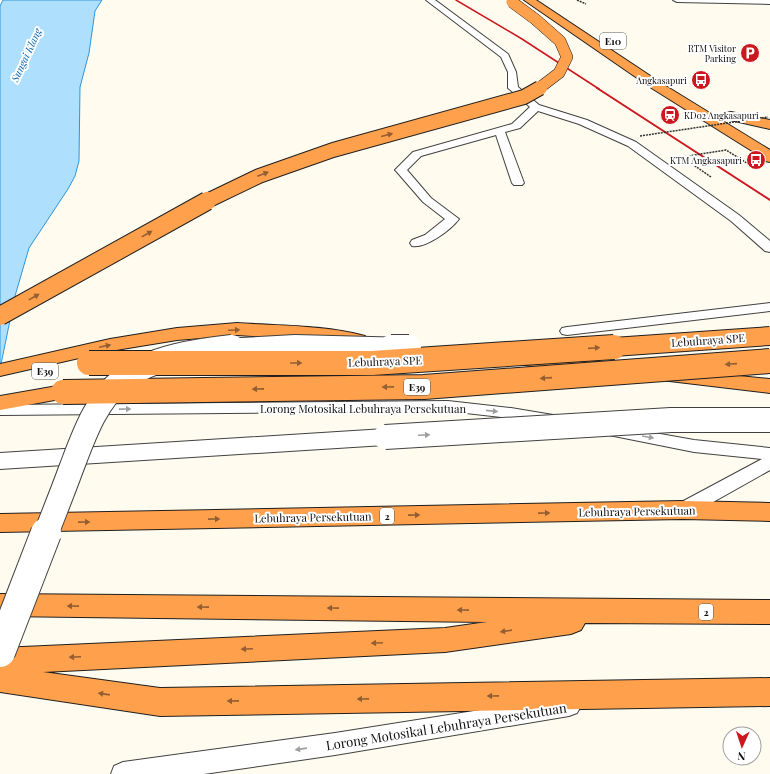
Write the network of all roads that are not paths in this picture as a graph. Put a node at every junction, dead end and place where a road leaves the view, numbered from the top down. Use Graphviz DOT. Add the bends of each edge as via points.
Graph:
graph roads {
  1 [pos="430,0"];
  2 [pos="528,0"];
  3 [pos="547,0"];
  4 [pos="677,0"];
  5 [pos="510,1"];
  6 [pos="746,2"];
  7 [pos="770,2"];
  8 [pos="770,7"];
  9 [pos="572,15"];
  10 [pos="536,107"];
  11 [pos="717,108"];
  12 [pos="730,116"];
  13 [pos="769,121"];
  14 [pos="500,131"];
  15 [pos="770,139"];
  16 [pos="770,158"];
  17 [pos="518,183"];
  18 [pos="416,243"];
  19 [pos="770,248"];
  20 [pos="770,307"];
  21 [pos="0,316"];
  22 [pos="567,331"];
  23 [pos="770,336"];
  24 [pos="409,347"];
  25 [pos="770,361"];
  26 [pos="0,370"];
  27 [pos="0,379"];
  28 [pos="770,386"];
  29 [pos="0,403"];
  30 [pos="0,410"];
  31 [pos="770,420"];
  32 [pos="770,454"];
  33 [pos="0,461"];
  34 [pos="770,462"];
  35 [pos="683,510"];
  36 [pos="770,512"];
  37 [pos="2,523"];
  38 [pos="0,605"];
  39 [pos="642,612"];
  40 [pos="770,612"];
  41 [pos="0,652"];
  42 [pos="0,661"];
  43 [pos="0,679"];
  44 [pos="770,692"];
  45 [pos="770,699"];
  46 [pos="123,774"];
  1 -- 10 [label="lane" via="505,56 512,72 513,88"];
  2 -- 16 [label="highway, E10"];
  3 -- 9 [label="highway"];
  4 -- 6 [label="lane"];
  21 -- 5 [label="highway, one-way, bridge" via="191,209 259,176 333,150 530,94 559,73 567,57 560,42"];
  6 -- 7 [label="lane"];
  6 -- 8 [label="lane"];
  10 -- 14 [label="lane" via="516,126"];
  10 -- 19 [label="lane" via="583,122 632,144 735,218"];
  11 -- 12 [label="highway"];
  12 -- 13 [label="highway" via="761,122"];
  12 -- 15 [label="highway"];
  14 -- 17 [label="lane"];
  14 -- 18 [label="lane" via="417,154 401,170 427,200 453,219 429,238"];
  20 -- 22 [label="lane"];
  27 -- 23 [label="highway, Lebuhraya SPE / E39, one-way, bridge" via="89,363 372,363"];
  26 -- 24 [label="highway, one-way, bridge" via="125,342 237,329 314,334"];
  24 -- 28 [label="highway, bridge"];
  24 -- 41 [label="street, bridge" via="290,345 209,349 180,354 128,376 101,404 87,428"];
  25 -- 29 [label="highway, E39, one-way, bridge" via="424,387 63,392"];
  30 -- 32 [label="lane, Lorong Motosikal Lebuhraya Persekutuan, one-way" via="448,406 511,413 694,446"];
  33 -- 31 [label="street, one-way, bridge" via="671,420"];
  34 -- 35 [label="lane"];
  35 -- 36 [label="highway, Lebuhraya Persekutuan / 2"];
  37 -- 35 [label="highway, Lebuhraya Persekutuan / 2, one-way"];
  39 -- 38 [label="highway, 2, one-way"];
  39 -- 40 [label="highway, 2"];
  39 -- 42 [label="highway, one-way" via="445,640"];
  44 -- 43 [label="highway, one-way" via="160,702"];
  45 -- 46 [label="lane, Lorong Motosikal Lebuhraya Persekutuan, one-way" via="580,704 335,744"];
}
